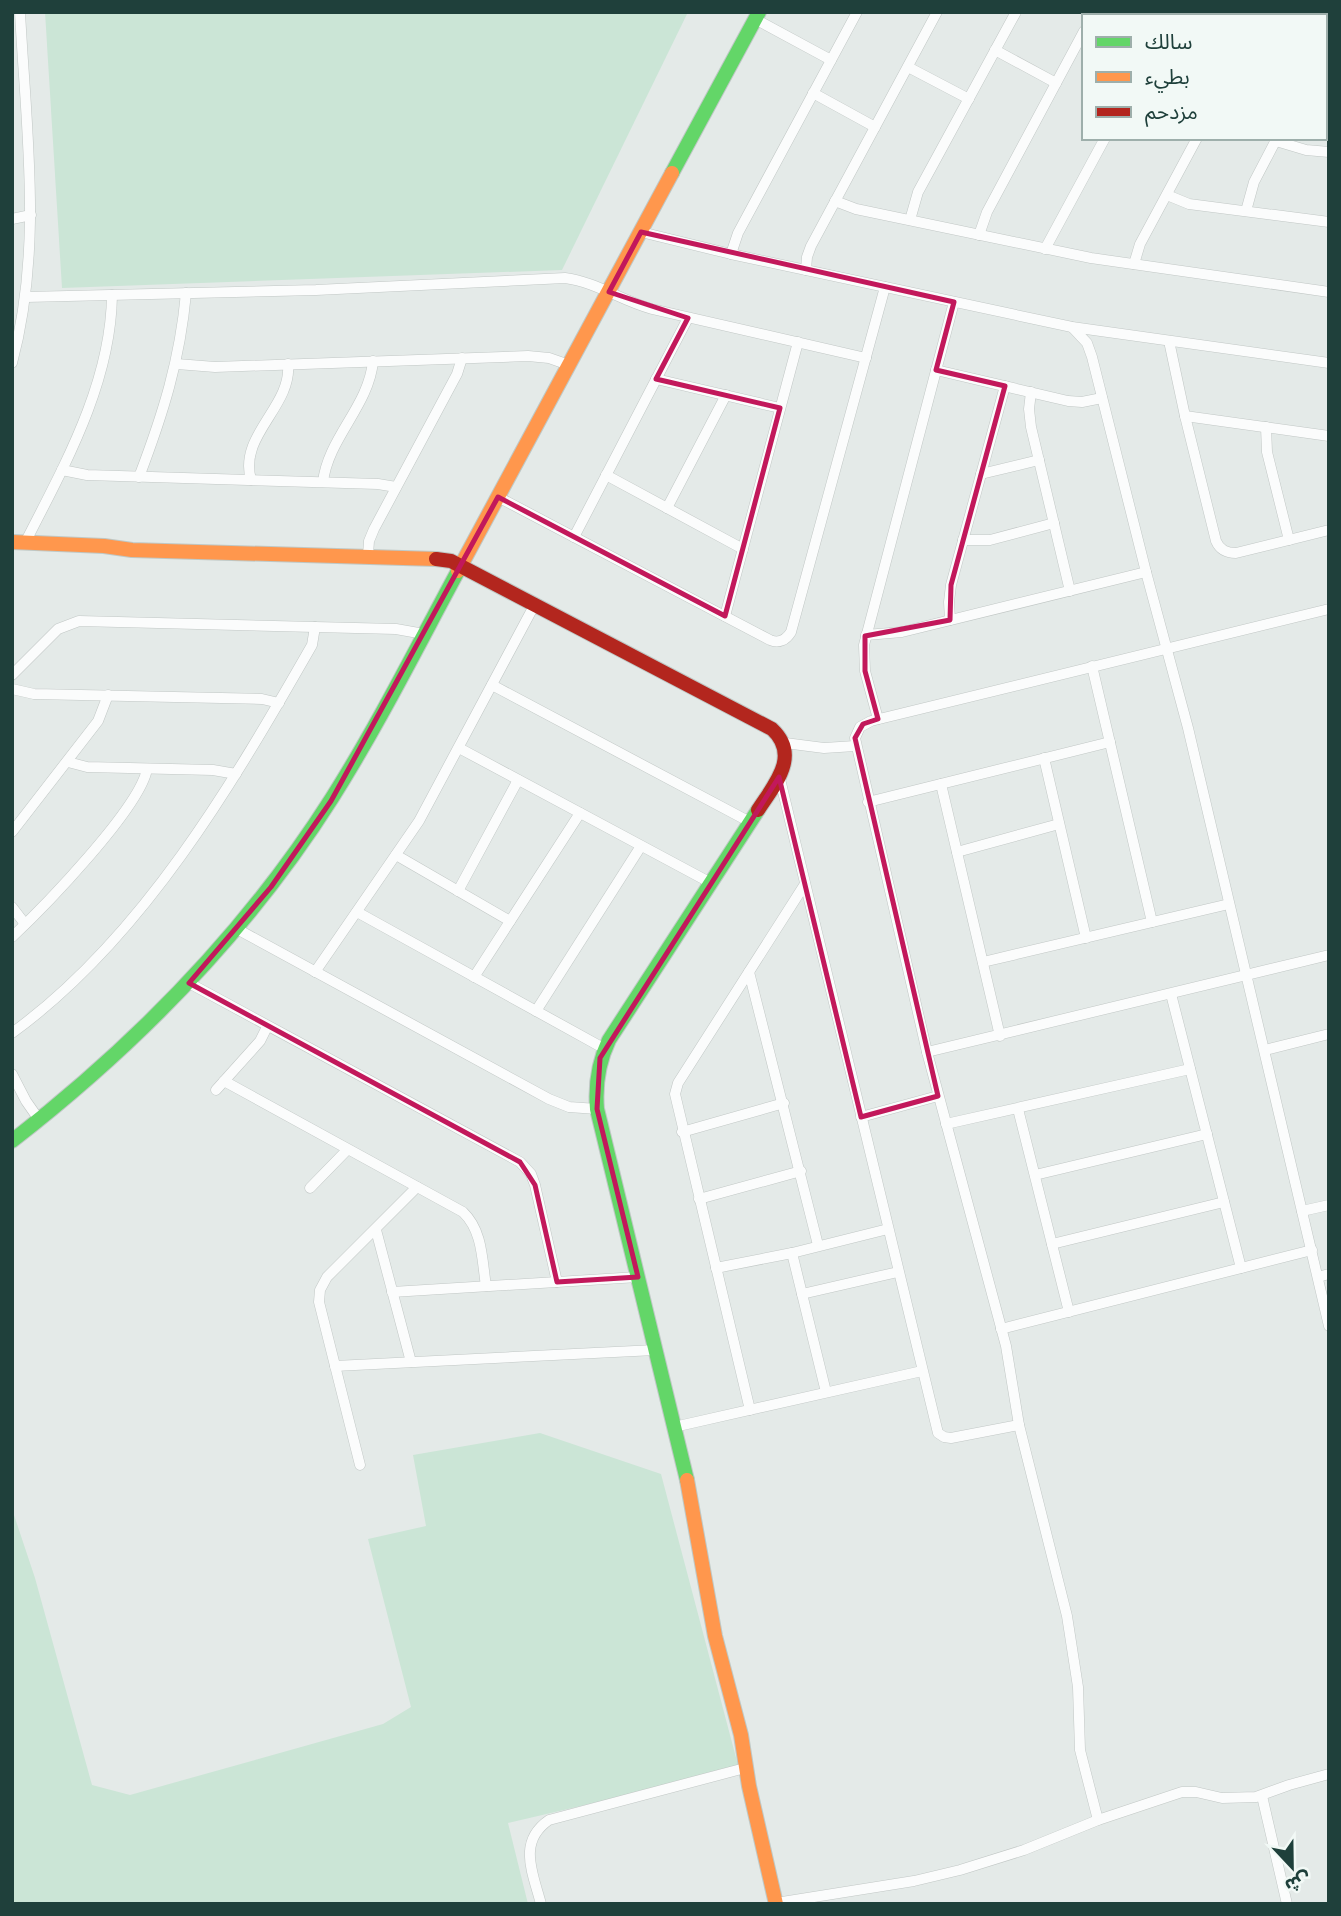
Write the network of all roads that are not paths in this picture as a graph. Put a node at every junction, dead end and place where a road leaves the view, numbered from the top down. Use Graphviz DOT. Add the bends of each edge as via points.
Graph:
graph roads {
  1 [pos="20,12"];
  2 [pos="857,12"];
  3 [pos="937,12"];
  4 [pos="1016,12"];
  5 [pos="757,16"];
  6 [pos="1082,35"];
  7 [pos="995,50"];
  8 [pos="831,60"];
  9 [pos="908,67"];
  10 [pos="1056,83"];
  11 [pos="813,93"];
  12 [pos="968,99"];
  13 [pos="875,127"];
  14 [pos="1104,140"];
  15 [pos="1196,140"];
  16 [pos="1276,140"];
  17 [pos="1329,152"];
  18 [pos="1167,195"];
  19 [pos="835,201"];
  20 [pos="1246,211"];
  21 [pos="31,215"];
  22 [pos="12,219"];
  23 [pos="910,220"];
  24 [pos="1329,222"];
  25 [pos="641,232"];
  26 [pos="979,235"];
  27 [pos="1045,249"];
  28 [pos="731,254"];
  29 [pos="1134,264"];
  30 [pos="806,270"];
  31 [pos="885,287"];
  32 [pos="608,292"];
  33 [pos="1329,292"];
  34 [pos="186,293"];
  35 [pos="111,295"];
  36 [pos="26,297"];
  37 [pos="954,302"];
  38 [pos="688,317"];
  39 [pos="1072,327"];
  40 [pos="1169,341"];
  41 [pos="798,342"];
  42 [pos="461,358"];
  43 [pos="866,358"];
  44 [pos="373,361"];
  45 [pos="12,362"];
  46 [pos="1329,363"];
  47 [pos="177,364"];
  48 [pos="288,364"];
  49 [pos="569,365"];
  50 [pos="936,370"];
  51 [pos="656,379"];
  52 [pos="1005,386"];
  53 [pos="1031,392"];
  54 [pos="726,396"];
  55 [pos="1102,398"];
  56 [pos="780,408"];
  57 [pos="1185,416"];
  58 [pos="1266,427"];
  59 [pos="1329,436"];
  60 [pos="1039,460"];
  61 [pos="62,470"];
  62 [pos="981,474"];
  63 [pos="606,475"];
  64 [pos="139,477"];
  65 [pos="251,480"];
  66 [pos="323,482"];
  67 [pos="396,487"];
  68 [pos="498,496"];
  69 [pos="667,508"];
  70 [pos="1054,523"];
  71 [pos="1329,530"];
  72 [pos="574,537"];
  73 [pos="963,540"];
  74 [pos="1289,540"];
  75 [pos="19,542"];
  76 [pos="743,549"];
  77 [pos="368,555"];
  78 [pos="461,565"];
  79 [pos="1146,572"];
  80 [pos="1070,591"];
  81 [pos="535,604"];
  82 [pos="1329,609"];
  83 [pos="725,617"];
  84 [pos="950,620"];
  85 [pos="315,627"];
  86 [pos="424,634"];
  87 [pos="866,635"];
  88 [pos="1166,648"];
  89 [pos="1092,666"];
  90 [pos="12,675"];
  91 [pos="492,685"];
  92 [pos="12,688"];
  93 [pos="108,695"];
  94 [pos="279,702"];
  95 [pos="878,719"];
  96 [pos="1110,742"];
  97 [pos="785,743"];
  98 [pos="855,746"];
  99 [pos="459,748"];
  100 [pos="1044,758"];
  101 [pos="68,762"];
  102 [pos="147,769"];
  103 [pos="236,774"];
  104 [pos="779,775"];
  105 [pos="518,780"];
  106 [pos="940,784"];
  107 [pos="868,802"];
  108 [pos="580,813"];
  109 [pos="750,822"];
  110 [pos="1059,824"];
  111 [pos="12,832"];
  112 [pos="641,846"];
  113 [pos="957,852"];
  114 [pos="396,855"];
  115 [pos="711,883"];
  116 [pos="805,884"];
  117 [pos="458,891"];
  118 [pos="1229,904"];
  119 [pos="12,907"];
  120 [pos="357,912"];
  121 [pos="510,921"];
  122 [pos="1152,922"];
  123 [pos="25,924"];
  124 [pos="237,929"];
  125 [pos="12,937"];
  126 [pos="1086,938"];
  127 [pos="1329,955"];
  128 [pos="983,962"];
  129 [pos="315,972"];
  130 [pos="749,972"];
  131 [pos="1246,976"];
  132 [pos="474,977"];
  133 [pos="189,983"];
  134 [pos="1171,994"];
  135 [pos="536,1011"];
  136 [pos="267,1027"];
  137 [pos="12,1033"];
  138 [pos="1329,1034"];
  139 [pos="1000,1036"];
  140 [pos="605,1048"];
  141 [pos="1265,1050"];
  142 [pos="927,1052"];
  143 [pos="1190,1069"];
  144 [pos="12,1074"];
  145 [pos="224,1081"];
  146 [pos="216,1090"];
  147 [pos="939,1096"];
  148 [pos="784,1103"];
  149 [pos="597,1109"];
  150 [pos="1018,1109"];
  151 [pos="861,1117"];
  152 [pos="40,1121"];
  153 [pos="946,1124"];
  154 [pos="682,1132"];
  155 [pos="1207,1134"];
  156 [pos="12,1141"];
  157 [pos="347,1150"];
  158 [pos="801,1171"];
  159 [pos="1035,1175"];
  160 [pos="417,1187"];
  161 [pos="310,1188"];
  162 [pos="699,1199"];
  163 [pos="1224,1202"];
  164 [pos="1329,1205"];
  165 [pos="1302,1211"];
  166 [pos="888,1229"];
  167 [pos="376,1230"];
  168 [pos="1052,1244"];
  169 [pos="818,1245"];
  170 [pos="1312,1250"];
  171 [pos="792,1253"];
  172 [pos="716,1268"];
  173 [pos="1241,1268"];
  174 [pos="898,1272"];
  175 [pos="1329,1274"];
  176 [pos="638,1277"];
  177 [pos="1318,1277"];
  178 [pos="557,1282"];
  179 [pos="486,1286"];
  180 [pos="392,1292"];
  181 [pos="802,1294"];
  182 [pos="1069,1312"];
  183 [pos="1329,1326"];
  184 [pos="1001,1329"];
  185 [pos="655,1350"];
  186 [pos="411,1362"];
  187 [pos="335,1366"];
  188 [pos="922,1371"];
  189 [pos="825,1392"];
  190 [pos="750,1410"];
  191 [pos="1019,1425"];
  192 [pos="674,1427"];
  193 [pos="360,1465"];
  194 [pos="745,1768"];
  195 [pos="1329,1774"];
  196 [pos="1262,1796"];
  197 [pos="1098,1820"];
  198 [pos="776,1903"];
  199 [pos="541,1904"];
  200 [pos="1287,1904"];
  1 -- 21 [label="street"];
  2 -- 8 [label="street"];
  3 -- 9 [label="street"];
  4 -- 7 [label="street"];
  5 -- 8 [label="street"];
  5 -- 25 [label="street"];
  6 -- 10 [label="street"];
  7 -- 10 [label="street"];
  7 -- 12 [label="street"];
  8 -- 11 [label="street"];
  9 -- 12 [label="street"];
  9 -- 13 [label="street"];
  10 -- 26 [label="street"];
  11 -- 13 [label="street"];
  11 -- 28 [label="street"];
  12 -- 23 [label="street" via="918,192"];
  13 -- 19 [label="street"];
  14 -- 27 [label="street"];
  15 -- 18 [label="street"];
  16 -- 17 [label="street"];
  16 -- 20 [label="street" via="1251,189"];
  18 -- 20 [label="street" via="1189,204"];
  18 -- 29 [label="street"];
  19 -- 23 [label="street"];
  19 -- 30 [label="street" via="808,251"];
  20 -- 24 [label="street"];
  21 -- 22 [label="street"];
  21 -- 36 [label="street"];
  23 -- 26 [label="street"];
  25 -- 28 [label="street"];
  25 -- 32 [label="street"];
  26 -- 27 [label="street"];
  27 -- 29 [label="street"];
  28 -- 30 [label="street"];
  29 -- 33 [label="street"];
  30 -- 31 [label="street"];
  31 -- 37 [label="street"];
  31 -- 43 [label="street"];
  32 -- 34 [label="street" via="583,281 546,278"];
  32 -- 38 [label="street" via="641,306"];
  32 -- 49 [label="street"];
  34 -- 35 [label="street"];
  34 -- 47 [label="street"];
  35 -- 36 [label="street"];
  35 -- 61 [label="street" via="103,358 80,433"];
  36 -- 45 [label="street"];
  37 -- 39 [label="street"];
  37 -- 50 [label="street"];
  38 -- 41 [label="street"];
  38 -- 51 [label="street"];
  39 -- 40 [label="street"];
  39 -- 55 [label="street" via="1090,350"];
  40 -- 46 [label="street"];
  40 -- 57 [label="street"];
  41 -- 43 [label="street"];
  41 -- 56 [label="street"];
  42 -- 44 [label="street"];
  42 -- 49 [label="street" via="528,355"];
  42 -- 67 [label="street" via="457,374"];
  43 -- 83 [label="street" via="791,632 774,642"];
  44 -- 48 [label="street"];
  44 -- 66 [label="street" via="366,389 330,457"];
  47 -- 48 [label="street"];
  47 -- 64 [label="street"];
  48 -- 65 [label="street" via="284,389 250,451"];
  49 -- 68 [label="street"];
  50 -- 52 [label="street"];
  50 -- 87 [label="street"];
  51 -- 54 [label="street"];
  51 -- 63 [label="street"];
  52 -- 53 [label="street"];
  52 -- 62 [label="street"];
  53 -- 55 [label="street" via="1075,402"];
  53 -- 60 [label="street" via="1029,418"];
  54 -- 56 [label="street"];
  54 -- 69 [label="street"];
  55 -- 79 [label="street"];
  56 -- 76 [label="street"];
  57 -- 58 [label="street"];
  57 -- 74 [label="street" via="1219,547 1236,553"];
  58 -- 59 [label="street"];
  58 -- 74 [label="street" via="1267,452"];
  60 -- 62 [label="street"];
  60 -- 70 [label="street"];
  61 -- 64 [label="street"];
  61 -- 75 [label="street"];
  62 -- 73 [label="street"];
  63 -- 69 [label="street"];
  63 -- 72 [label="street"];
  64 -- 65 [label="street"];
  65 -- 66 [label="street"];
  66 -- 67 [label="street"];
  67 -- 77 [label="street" via="371,535"];
  68 -- 72 [label="street"];
  68 -- 78 [label="street"];
  69 -- 76 [label="street"];
  70 -- 73 [label="street" via="984,541"];
  70 -- 80 [label="street"];
  71 -- 74 [label="street"];
  72 -- 83 [label="street"];
  73 -- 84 [label="street" via="949,594"];
  75 -- 77 [label="street" via="132,551"];
  76 -- 83 [label="street"];
  77 -- 78 [label="street" via="427,557"];
  78 -- 81 [label="street"];
  78 -- 86 [label="street"];
  79 -- 80 [label="street"];
  79 -- 88 [label="street"];
  80 -- 84 [label="street"];
  81 -- 91 [label="street"];
  81 -- 97 [label="street" via="772,729"];
  82 -- 88 [label="street"];
  84 -- 87 [label="street" via="893,634"];
  85 -- 86 [label="street"];
  85 -- 90 [label="street" via="73,622 58,629"];
  85 -- 94 [label="street" via="312,645"];
  86 -- 124 [label="street" via="331,801"];
  87 -- 95 [label="street" via="865,671"];
  88 -- 89 [label="street"];
  88 -- 118 [label="street"];
  89 -- 95 [label="street"];
  89 -- 96 [label="street"];
  91 -- 99 [label="street"];
  91 -- 109 [label="street"];
  92 -- 93 [label="street" via="34,694"];
  93 -- 94 [label="street"];
  93 -- 101 [label="street" via="102,715"];
  94 -- 103 [label="street"];
  95 -- 98 [label="street" via="860,727"];
  96 -- 100 [label="street"];
  96 -- 122 [label="street"];
  97 -- 98 [label="street"];
  97 -- 104 [label="street" via="786,760"];
  98 -- 107 [label="street"];
  99 -- 105 [label="street"];
  99 -- 114 [label="street"];
  100 -- 106 [label="street"];
  100 -- 110 [label="street"];
  101 -- 102 [label="street"];
  101 -- 111 [label="street"];
  102 -- 103 [label="street"];
  102 -- 123 [label="street" via="140,788 116,821"];
  103 -- 137 [label="street" via="190,843 129,920 80,974"];
  104 -- 109 [label="street"];
  104 -- 116 [label="street"];
  105 -- 108 [label="street"];
  105 -- 117 [label="street"];
  106 -- 107 [label="street"];
  106 -- 113 [label="street"];
  107 -- 142 [label="street"];
  108 -- 112 [label="street"];
  108 -- 121 [label="street"];
  109 -- 115 [label="street"];
  110 -- 113 [label="street"];
  110 -- 126 [label="street"];
  112 -- 115 [label="street"];
  112 -- 135 [label="street"];
  113 -- 128 [label="street"];
  114 -- 117 [label="street"];
  114 -- 120 [label="street"];
  115 -- 140 [label="street"];
  116 -- 130 [label="street"];
  116 -- 151 [label="street"];
  117 -- 121 [label="street"];
  118 -- 122 [label="street"];
  118 -- 131 [label="street"];
  119 -- 123 [label="street"];
  120 -- 129 [label="street"];
  120 -- 132 [label="street"];
  121 -- 132 [label="street"];
  122 -- 126 [label="street"];
  123 -- 125 [label="street"];
  124 -- 129 [label="street"];
  124 -- 133 [label="street"];
  126 -- 128 [label="street"];
  127 -- 131 [label="street"];
  128 -- 139 [label="street"];
  129 -- 149 [label="street" via="549,1099 569,1107"];
  130 -- 148 [label="street"];
  130 -- 154 [label="street" via="678,1083 675,1094"];
  131 -- 134 [label="street"];
  131 -- 141 [label="street"];
  132 -- 135 [label="street"];
  133 -- 136 [label="street"];
  133 -- 152 [label="street"];
  134 -- 139 [label="street"];
  134 -- 143 [label="street"];
  135 -- 140 [label="street"];
  136 -- 145 [label="street"];
  136 -- 178 [label="street" via="524,1166 535,1185"];
  138 -- 141 [label="street"];
  139 -- 142 [label="street"];
  140 -- 149 [label="street" via="596,1077"];
  141 -- 165 [label="street"];
  142 -- 147 [label="street"];
  143 -- 150 [label="street"];
  143 -- 155 [label="street"];
  144 -- 152 [label="street"];
  145 -- 146 [label="street"];
  145 -- 157 [label="street"];
  147 -- 151 [label="street"];
  147 -- 153 [label="street"];
  148 -- 154 [label="street"];
  148 -- 158 [label="street"];
  149 -- 176 [label="street"];
  150 -- 153 [label="street"];
  150 -- 159 [label="street"];
  151 -- 166 [label="street"];
  152 -- 156 [label="street"];
  153 -- 184 [label="street"];
  154 -- 162 [label="street"];
  155 -- 159 [label="street"];
  155 -- 163 [label="street"];
  157 -- 160 [label="street"];
  157 -- 161 [label="street"];
  158 -- 162 [label="street"];
  158 -- 169 [label="street"];
  159 -- 168 [label="street"];
  160 -- 167 [label="street"];
  160 -- 179 [label="street" via="457,1208 473,1223"];
  162 -- 172 [label="street"];
  163 -- 168 [label="street"];
  163 -- 173 [label="street"];
  164 -- 165 [label="street"];
  165 -- 170 [label="street"];
  166 -- 169 [label="street"];
  166 -- 174 [label="street"];
  167 -- 180 [label="street"];
  167 -- 187 [label="street" via="320,1290"];
  168 -- 182 [label="street"];
  169 -- 171 [label="street"];
  170 -- 173 [label="street"];
  170 -- 177 [label="street"];
  171 -- 172 [label="street"];
  171 -- 181 [label="street"];
  172 -- 190 [label="street"];
  173 -- 182 [label="street"];
  174 -- 181 [label="street"];
  174 -- 188 [label="street"];
  175 -- 177 [label="street"];
  176 -- 178 [label="street"];
  176 -- 185 [label="street"];
  177 -- 183 [label="street"];
  178 -- 179 [label="street"];
  179 -- 180 [label="street"];
  180 -- 186 [label="street"];
  181 -- 189 [label="street"];
  182 -- 184 [label="street"];
  184 -- 191 [label="street"];
  185 -- 186 [label="street"];
  185 -- 192 [label="street"];
  186 -- 187 [label="street"];
  187 -- 193 [label="street"];
  188 -- 189 [label="street"];
  188 -- 191 [label="street" via="941,1436"];
  189 -- 190 [label="street"];
  190 -- 192 [label="street"];
  191 -- 197 [label="street" via="1067,1616 1078,1687 1080,1750"];
  192 -- 194 [label="street"];
  194 -- 198 [label="street"];
  194 -- 199 [label="street" via="549,1820 536,1832 529,1849"];
  195 -- 196 [label="street"];
  196 -- 197 [label="street" via="1231,1799 1187,1791"];
  196 -- 200 [label="street"];
  197 -- 198 [label="street" via="1034,1847 960,1870"];
}
